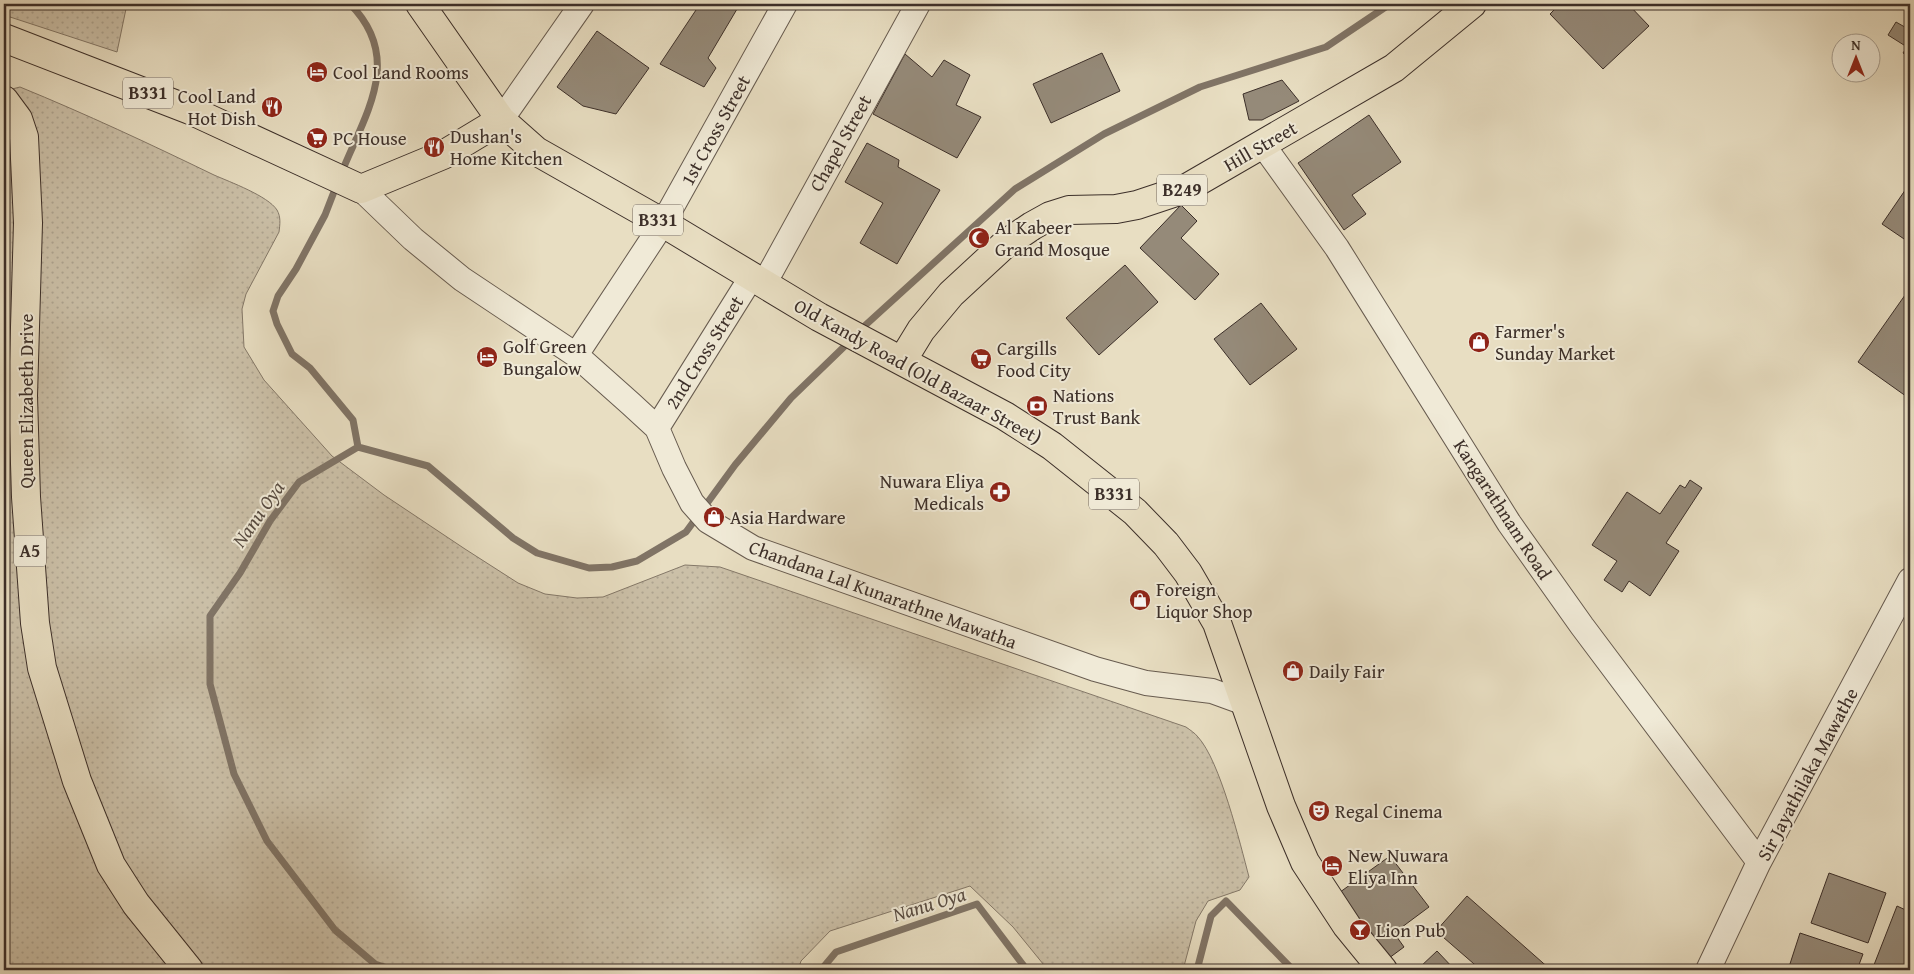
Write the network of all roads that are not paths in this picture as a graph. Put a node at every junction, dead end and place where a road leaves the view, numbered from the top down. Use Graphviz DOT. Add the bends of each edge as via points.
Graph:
graph roads {
  1 [pos="420,4"];
  2 [pos="582,4"];
  3 [pos="785,4"];
  4 [pos="918,4"];
  5 [pos="1472,4"];
  6 [pos="4,38"];
  7 [pos="4,100"];
  8 [pos="501,120"];
  9 [pos="1263,145"];
  10 [pos="357,187"];
  11 [pos="663,223"];
  12 [pos="758,280"];
  13 [pos="576,355"];
  14 [pos="893,356"];
  15 [pos="657,428"];
  16 [pos="1910,580"];
  17 [pos="1245,703"];
  18 [pos="1759,862"];
  19 [pos="188,970"];
  20 [pos="1383,970"];
  21 [pos="1708,970"];
  1 -- 8 [label="main road, Old Kandy Road (Old Bazaar Street)"];
  2 -- 8 [label="street"];
  3 -- 11 [label="street, 1st Cross Street"];
  4 -- 12 [label="street, Chapel Street" via="821,177"];
  5 -- 9 [label="main road, Hill Street / B249" via="1394,68"];
  6 -- 10 [label="main road, B331" via="190,110"];
  7 -- 19 [label="main road, Queen Elizabeth Drive / A5" via="18,119 24,138 28,223 23,396 26,497 35,622 42,668 77,780 111,866 141,912"];
  8 -- 10 [label="main road" via="434,159"];
  8 -- 11 [label="main road, Old Kandy Road (Old Bazaar Street) / B331" via="536,151"];
  9 -- 14 [label="main road, Hill Street / B249" via="1185,189 1158,199 1116,209 1069,210 1032,226 1004,246 951,294 921,330"];
  9 -- 18 [label="street, Kangarathnam Road" via="1337,248 1509,523"];
  10 -- 13 [label="street, Chandana Lal Kunarathne Mawatha" via="462,279"];
  11 -- 12 [label="main road, Old Kandy Road (Old Bazaar Street) / B331"];
  11 -- 13 [label="street, 1st Cross Street"];
  12 -- 14 [label="main road, Old Kandy Road (Old Bazaar Street) / B331"];
  12 -- 15 [label="street, 2nd Cross Street"];
  13 -- 15 [label="street, Chandana Lal Kunarathne Mawatha"];
  14 -- 17 [label="main road, Old Kandy Road (Old Bazaar Street) / B331" via="1005,416 1052,446 1135,512 1166,544 1203,598 1217,623"];
  15 -- 17 [label="street, Chandana Lal Kunarathne Mawatha" via="692,503 708,521 753,548 1052,656 1146,683 1212,691"];
  16 -- 18 [label="street, Sir Jayathilaka Mawathe"];
  17 -- 20 [label="main road, Old Kandy Road (Old Bazaar Street) / B331" via="1281,806 1305,862 1333,907"];
  18 -- 21 [label="street, Sir Jayathilaka Mawathe"];
}
